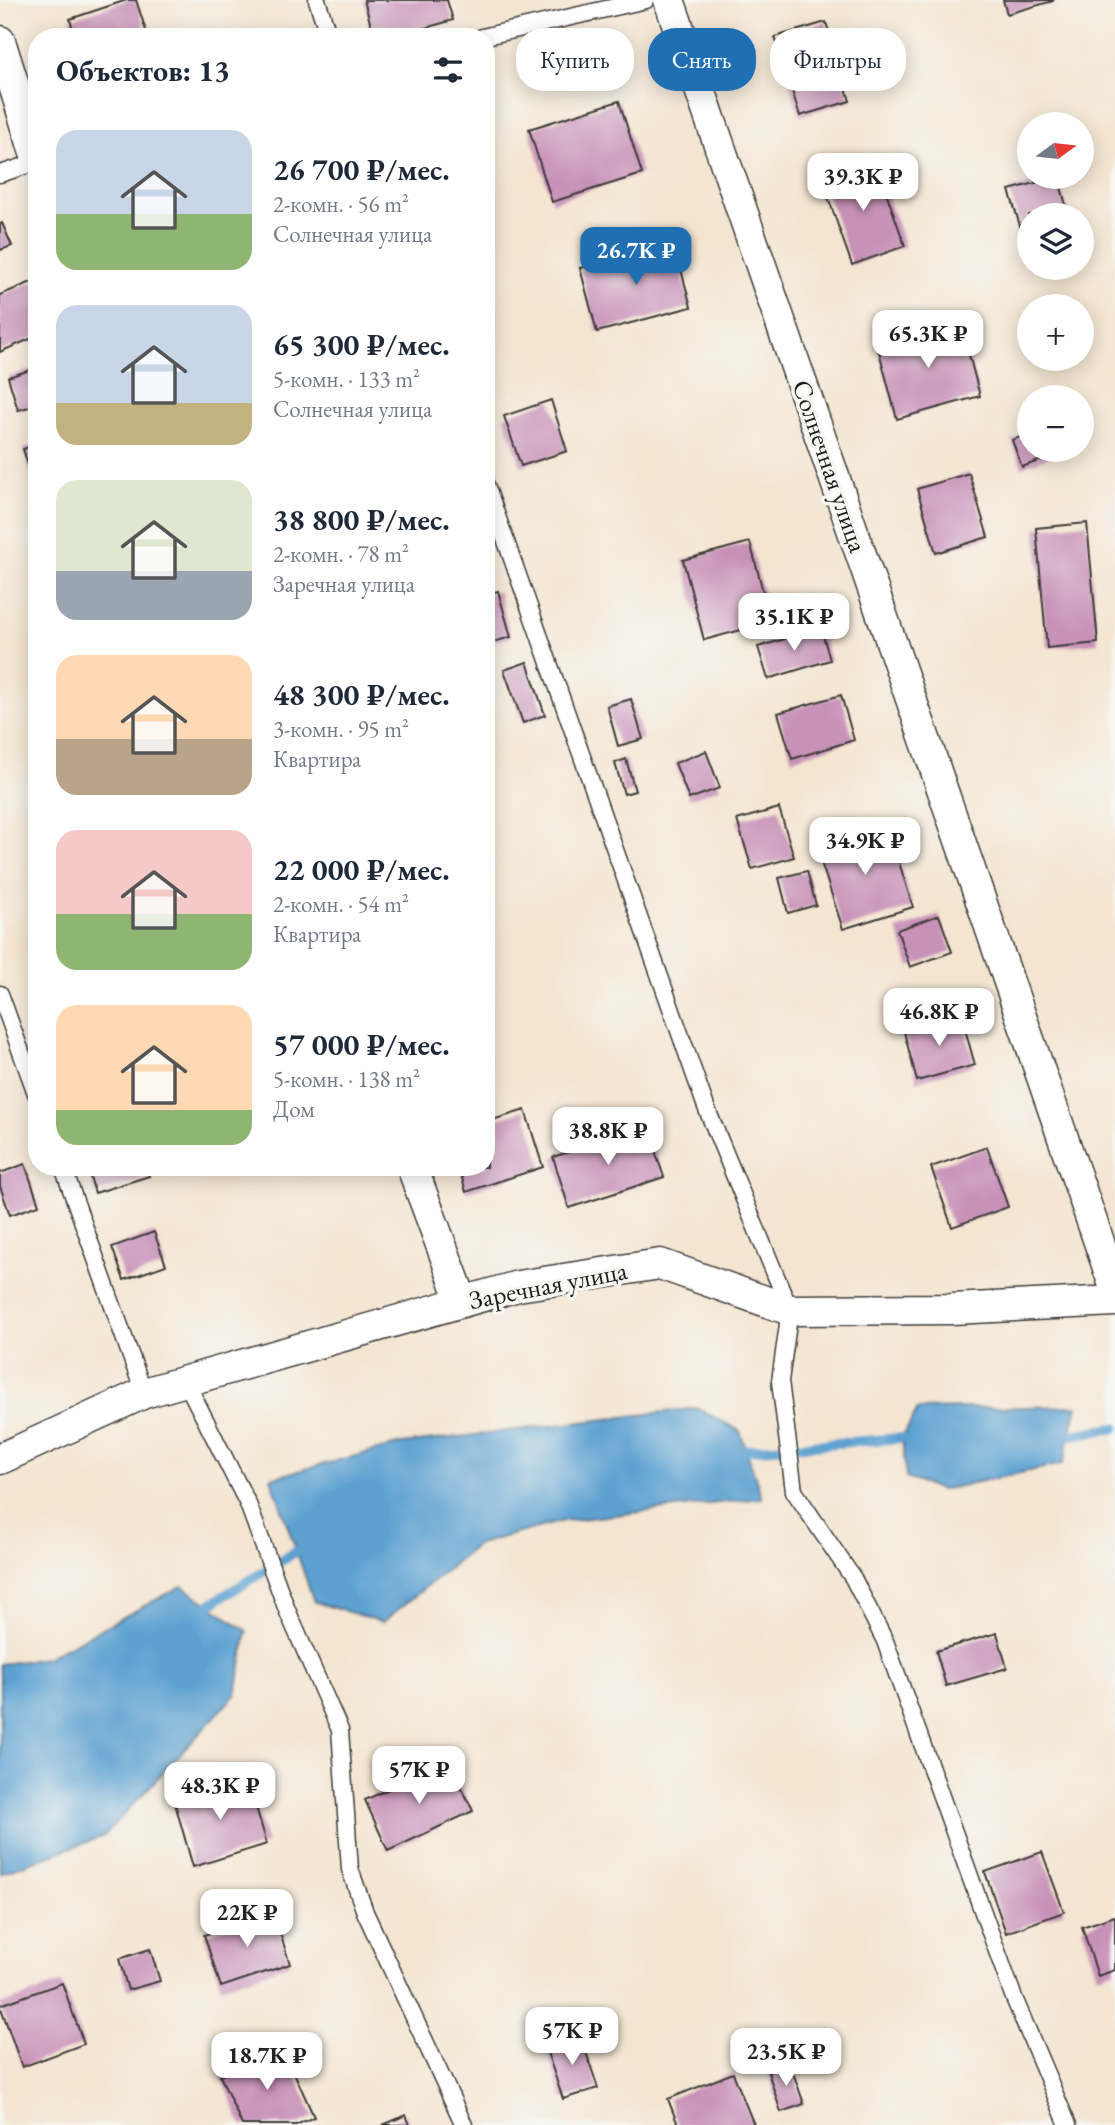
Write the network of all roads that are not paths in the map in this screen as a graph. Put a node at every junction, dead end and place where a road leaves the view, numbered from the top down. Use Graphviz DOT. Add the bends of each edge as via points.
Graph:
graph roads {
  1 [pos="317,0"];
  2 [pos="646,0"];
  3 [pos="669,0"];
  4 [pos="326,28"];
  5 [pos="495,34"];
  6 [pos="0,41"];
  7 [pos="28,131"];
  8 [pos="28,163"];
  9 [pos="0,174"];
  10 [pos="495,510"];
  11 [pos="0,995"];
  12 [pos="28,1071"];
  13 [pos="65,1176"];
  14 [pos="415,1176"];
  15 [pos="1115,1288"];
  16 [pos="462,1301"];
  17 [pos="1115,1301"];
  18 [pos="790,1310"];
  19 [pos="186,1382"];
  20 [pos="144,1393"];
  21 [pos="0,1460"];
  22 [pos="464,2125"];
  23 [pos="1068,2125"];
  1 -- 4 [label="lane"];
  2 -- 5 [label="lane"];
  3 -- 15 [label="street, Солнечная улица"];
  6 -- 7 [label="street"];
  8 -- 9 [label="lane"];
  10 -- 18 [label="lane" via="706,1107"];
  11 -- 12 [label="lane"];
  13 -- 20 [label="lane"];
  14 -- 16 [label="street"];
  16 -- 18 [label="street, Заречная улица" via="518,1286 660,1264"];
  16 -- 19 [label="street, Заречная улица"];
  17 -- 18 [label="street, Заречная улица"];
  18 -- 23 [label="lane" via="779,1381 794,1490 853,1578 885,1641 1014,1998"];
  19 -- 20 [label="street, Заречная улица"];
  19 -- 22 [label="lane" via="248,1504 287,1610 340,1730 350,1869 365,1912"];
  20 -- 21 [label="street, Заречная улица"];
}
